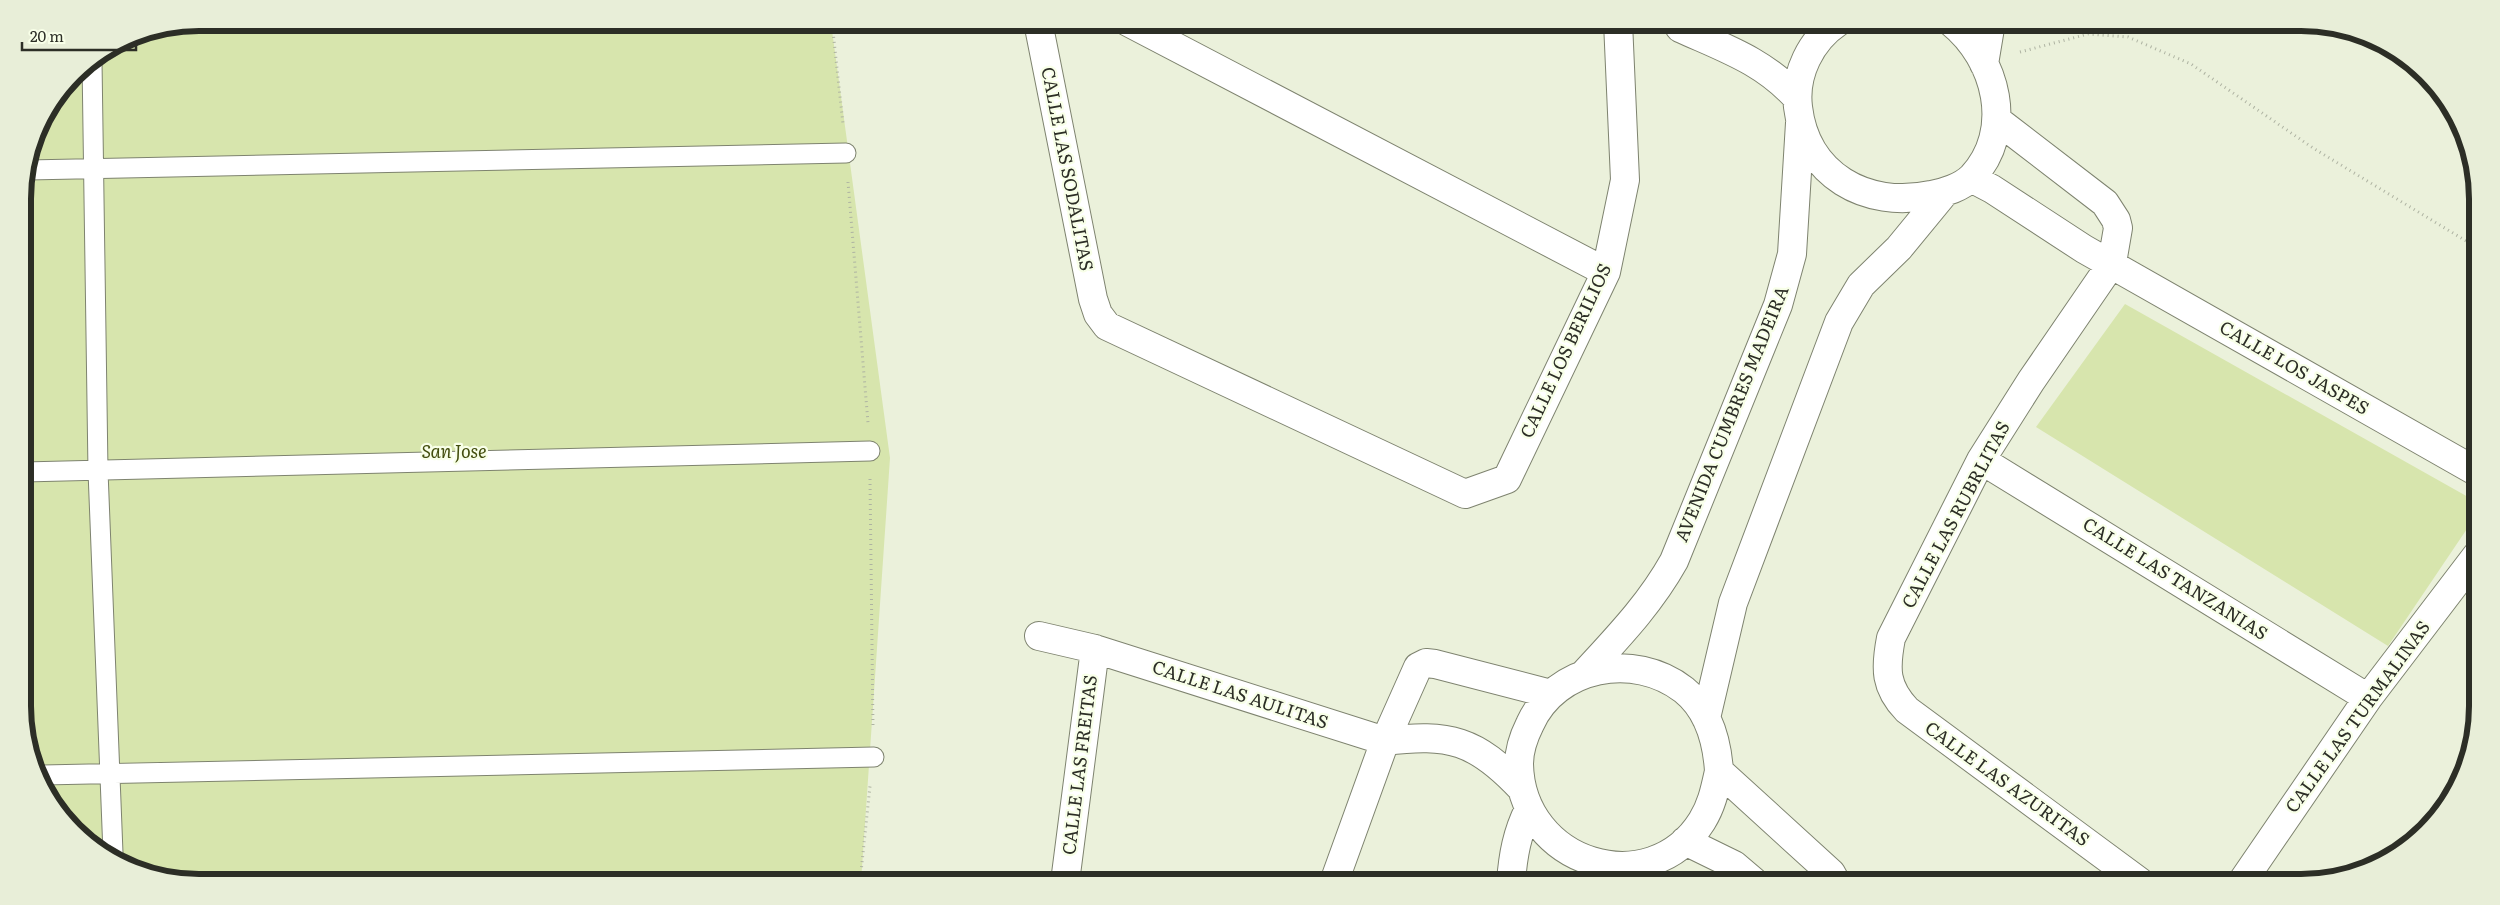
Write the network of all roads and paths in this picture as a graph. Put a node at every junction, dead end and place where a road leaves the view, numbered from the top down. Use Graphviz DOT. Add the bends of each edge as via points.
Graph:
graph roads {
  1 [pos="1618,31"];
  2 [pos="1687,31"];
  3 [pos="1823,31"];
  4 [pos="1961,31"];
  5 [pos="1989,31"];
  6 [pos="1040,32"];
  7 [pos="1146,32"];
  8 [pos="1984,64"];
  9 [pos="92,71"];
  10 [pos="1798,110"];
  11 [pos="1997,120"];
  12 [pos="846,153"];
  13 [pos="94,168"];
  14 [pos="34,170"];
  15 [pos="1971,178"];
  16 [pos="1945,192"];
  17 [pos="2469,243"];
  18 [pos="2112,263"];
  19 [pos="1606,272"];
  20 [pos="1098,314"];
  21 [pos="870,451"];
  22 [pos="1981,460"];
  23 [pos="2469,467"];
  24 [pos="98,471"];
  25 [pos="31,472"];
  26 [pos="2469,565"];
  27 [pos="1039,636"];
  28 [pos="1095,649"];
  29 [pos="1585,673"];
  30 [pos="1887,675"];
  31 [pos="1551,694"];
  32 [pos="2368,698"];
  33 [pos="1706,718"];
  34 [pos="1385,741"];
  35 [pos="874,757"];
  36 [pos="1719,771"];
  37 [pos="112,774"];
  38 [pos="47,775"];
  39 [pos="1525,798"];
  40 [pos="1685,841"];
  41 [pos="113,849"];
  42 [pos="1655,859"];
  43 [pos="1337,873"];
  44 [pos="1512,873"];
  45 [pos="1642,873"];
  46 [pos="1743,873"];
  47 [pos="1828,873"];
  48 [pos="2128,873"];
  49 [pos="2248,873"];
  50 [pos="1066,874"];
  1 -- 19 [label="street, CALLE LOS BERILIOS" via="1625,180"];
  2 -- 10 [label="street" via="1762,66 1780,79"];
  3 -- 10 [label="street, AVENIDA CUMBRES MADEIRA" via="1801,71"];
  4 -- 8 [label="street" via="1971,41"];
  5 -- 8 [label="street"];
  6 -- 20 [label="street, CALLE LAS SODALITAS"];
  7 -- 19 [label="street"];
  8 -- 11 [label="street" via="1995,91"];
  8 -- 17 [label="path" via="2088,34 2128,37 2191,64 2312,148"];
  9 -- 13 [label="lane"];
  10 -- 16 [label="street" via="1811,149 1830,172 1853,188 1882,198 1911,200"];
  10 -- 29 [label="street, AVENIDA CUMBRES MADEIRA" via="1792,254 1778,305 1674,561 1640,613"];
  11 -- 15 [label="street" via="1992,142"];
  11 -- 18 [label="street" via="2105,203 2118,228"];
  12 -- 13 [label="lane"];
  13 -- 14 [label="lane"];
  13 -- 24 [label="lane"];
  15 -- 16 [label="street"];
  15 -- 18 [label="street, CALLE LOS JASPES"];
  16 -- 33 [label="street" via="1899,248 1861,286 1839,322 1733,603"];
  18 -- 22 [label="street, CALLE LAS RUBRLITAS"];
  18 -- 23 [label="street, CALLE LOS JASPES"];
  19 -- 20 [label="street, CALLE LOS BERILIOS" via="1507,479 1465,494 1108,326"];
  21 -- 24 [label="lane"];
  22 -- 30 [label="street, CALLE LAS RUBRLITAS" via="1891,638"];
  22 -- 32 [label="street, CALLE LAS TANZANIAS"];
  24 -- 25 [label="lane"];
  24 -- 37 [label="lane"];
  26 -- 32 [label="street, CALLE LAS TURMALINAS"];
  27 -- 28 [label="street"];
  28 -- 34 [label="street, CALLE LAS AULITAS"];
  28 -- 50 [label="street, CALLE LAS FREITAS"];
  29 -- 31 [label="street"];
  29 -- 33 [label="street" via="1619,667 1654,673 1684,691"];
  30 -- 48 [label="street, CALLE LAS AZURITAS" via="1892,690 1907,710"];
  31 -- 34 [label="street" via="1426,662 1418,667"];
  31 -- 39 [label="street" via="1534,714 1524,737 1519,762"];
  32 -- 49 [label="street, CALLE LAS TURMALINAS"];
  33 -- 36 [label="street" via="1714,735"];
  34 -- 39 [label="street" via="1439,738 1468,746 1498,764"];
  34 -- 43 [label="street"];
  35 -- 37 [label="lane"];
  36 -- 40 [label="street" via="1702,822"];
  36 -- 47 [label="street"];
  37 -- 38 [label="lane"];
  37 -- 41 [label="lane"];
  39 -- 42 [label="street" via="1542,830 1560,847 1582,859 1606,865 1631,865"];
  39 -- 44 [label="street"];
  40 -- 42 [label="street"];
  40 -- 46 [label="street" via="1728,862"];
  42 -- 45 [label="street"];
}
